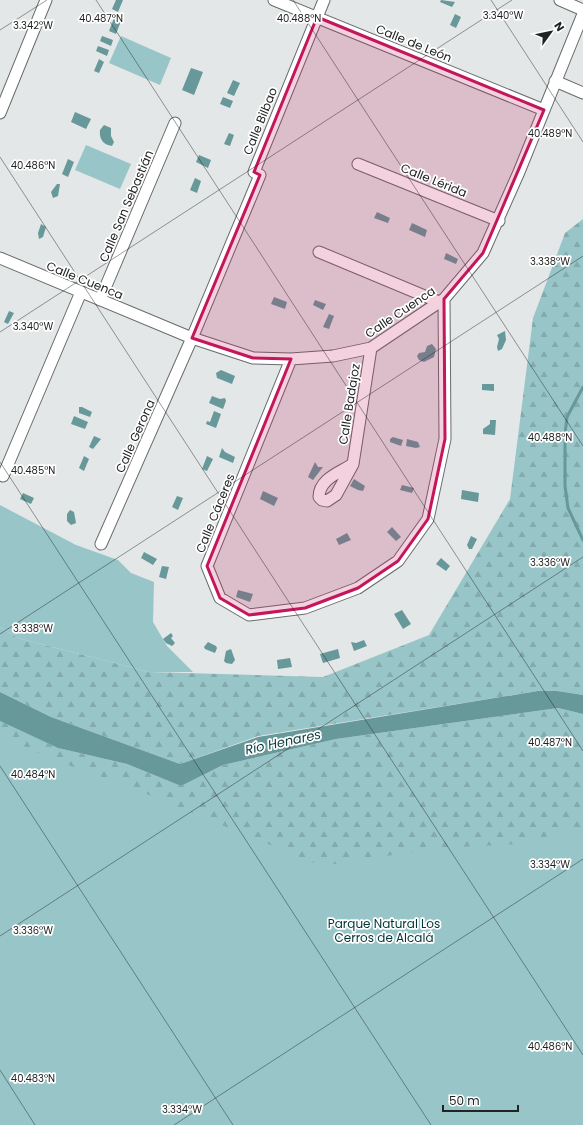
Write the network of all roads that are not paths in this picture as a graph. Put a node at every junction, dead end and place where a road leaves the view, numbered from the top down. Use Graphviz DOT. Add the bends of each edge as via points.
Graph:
graph roads {
  1 [pos="46,0"];
  2 [pos="274,0"];
  3 [pos="324,0"];
  4 [pos="560,0"];
  5 [pos="583,10"];
  6 [pos="583,14"];
  7 [pos="316,17"];
  8 [pos="556,81"];
  9 [pos="583,92"];
  10 [pos="544,110"];
  11 [pos="0,113"];
  12 [pos="176,123"];
  13 [pos="358,164"];
  14 [pos="499,221"];
  15 [pos="319,252"];
  16 [pos="0,258"];
  17 [pos="80,292"];
  18 [pos="100,300"];
  19 [pos="441,300"];
  20 [pos="192,338"];
  21 [pos="370,348"];
  22 [pos="291,359"];
  23 [pos="353,464"];
  24 [pos="3,476"];
  25 [pos="101,544"];
  1 -- 11 [label="street"];
  2 -- 7 [label="street, Calle de León"];
  3 -- 7 [label="street, Calle Bilbao"];
  4 -- 5 [label="street"];
  6 -- 8 [label="street, Calle Cuenca"];
  7 -- 10 [label="street, Calle de León"];
  7 -- 20 [label="street, Calle Bilbao" via="254,172 260,175"];
  8 -- 9 [label="street"];
  8 -- 10 [label="street, Calle Cuenca"];
  10 -- 14 [label="street, Calle Cuenca"];
  12 -- 18 [label="street, Calle San Sebastián"];
  13 -- 14 [label="street, Calle Lérida"];
  14 -- 19 [label="street, Calle Cuenca" via="483,253"];
  15 -- 19 [label="street"];
  16 -- 17 [label="street, Calle Cuenca"];
  17 -- 18 [label="street, Calle Cuenca"];
  17 -- 24 [label="street"];
  18 -- 20 [label="street, Calle Cuenca"];
  19 -- 21 [label="street, Calle Cuenca"];
  19 -- 22 [label="street, Calle Cáceres" via="446,439 428,519 398,561 358,588 305,608 249,615 220,598 207,566"];
  20 -- 22 [label="street, Calle Cuenca" via="253,358"];
  20 -- 25 [label="street, Calle Gerona"];
  21 -- 22 [label="street, Calle Cuenca" via="333,356"];
  21 -- 23 [label="street, Calle Badajoz"];
}
